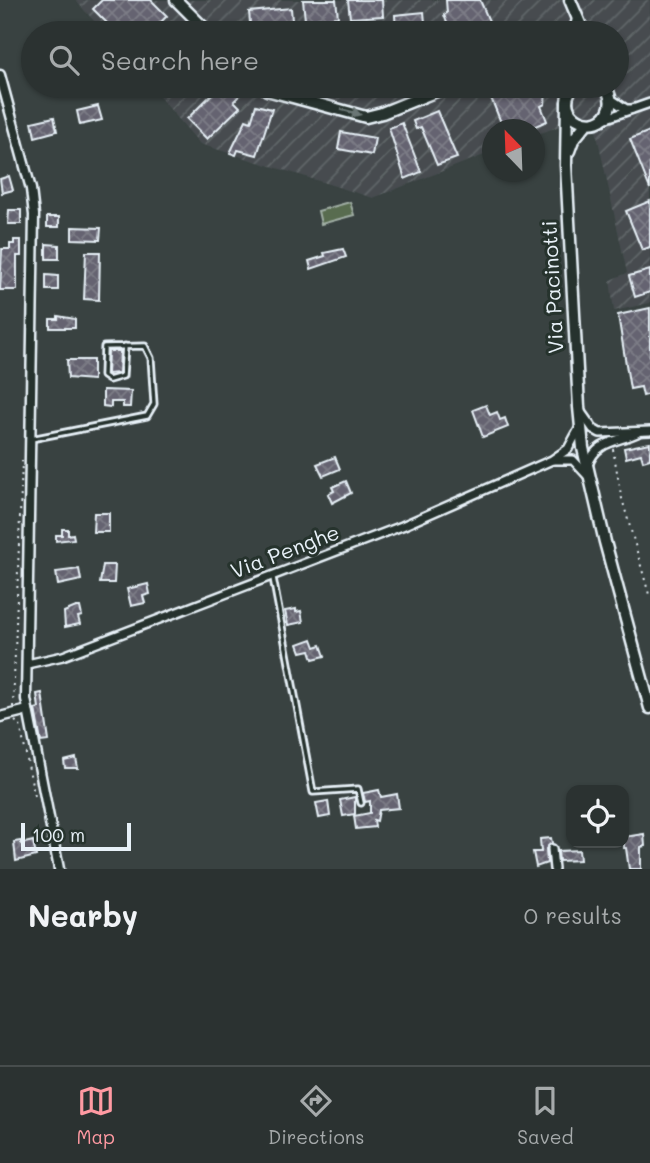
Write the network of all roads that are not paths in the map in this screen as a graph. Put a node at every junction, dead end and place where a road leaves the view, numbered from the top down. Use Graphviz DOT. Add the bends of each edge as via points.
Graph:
graph roads {
  1 [pos="176,0"];
  2 [pos="570,0"];
  3 [pos="577,17"];
  4 [pos="197,21"];
  5 [pos="576,21"];
  6 [pos="579,21"];
  7 [pos="0,75"];
  8 [pos="296,98"];
  9 [pos="419,98"];
  10 [pos="568,98"];
  11 [pos="568,98"];
  12 [pos="607,98"];
  13 [pos="615,98"];
  14 [pos="650,103"];
  15 [pos="639,108"];
  16 [pos="592,122"];
  17 [pos="566,165"];
  18 [pos="125,346"];
  19 [pos="579,407"];
  20 [pos="580,426"];
  21 [pos="650,431"];
  22 [pos="637,433"];
  23 [pos="31,439"];
  24 [pos="552,460"];
  25 [pos="588,477"];
  26 [pos="273,575"];
  27 [pos="27,664"];
  28 [pos="650,708"];
  29 [pos="28,710"];
  30 [pos="5,716"];
  31 [pos="360,803"];
  32 [pos="552,849"];
  33 [pos="59,869"];
  34 [pos="554,869"];
  1 -- 4 [label="main road"];
  2 -- 3 [label="main road"];
  3 -- 5 [label="street"];
  3 -- 6 [label="main road"];
  7 -- 23 [label="street" via="34,215"];
  8 -- 9 [label="main road, one-way" via="366,117"];
  10 -- 16 [label="main road" via="568,108 576,118"];
  11 -- 17 [label="main road, Via Pacinotti"];
  12 -- 16 [label="main road" via="606,115"];
  13 -- 15 [label="street" via="626,109"];
  14 -- 15 [label="street"];
  15 -- 16 [label="street"];
  16 -- 17 [label="main road" via="573,140"];
  17 -- 19 [label="main road, Via Pacinotti"];
  18 -- 18 [label="lane" via="104,347 105,379 123,376"];
  18 -- 23 [label="lane" via="145,346 151,358 154,404 146,416"];
  19 -- 20 [label="main road, Via Pacinotti"];
  19 -- 22 [label="street" via="600,433"];
  20 -- 24 [label="street, Via Penghe" via="568,449"];
  20 -- 25 [label="main road, Via Pacinotti"];
  21 -- 22 [label="street"];
  22 -- 25 [label="street" via="597,450 591,456"];
  23 -- 27 [label="street"];
  24 -- 25 [label="street" via="573,460"];
  24 -- 26 [label="street, Via Penghe" via="402,526"];
  25 -- 28 [label="main road, Via Pacinotti"];
  26 -- 27 [label="street, Via Penghe" via="63,656"];
  26 -- 31 [label="lane" via="313,792 358,789"];
  27 -- 29 [label="street"];
  29 -- 30 [label="street"];
  29 -- 33 [label="street"];
  32 -- 34 [label="street"];
}
